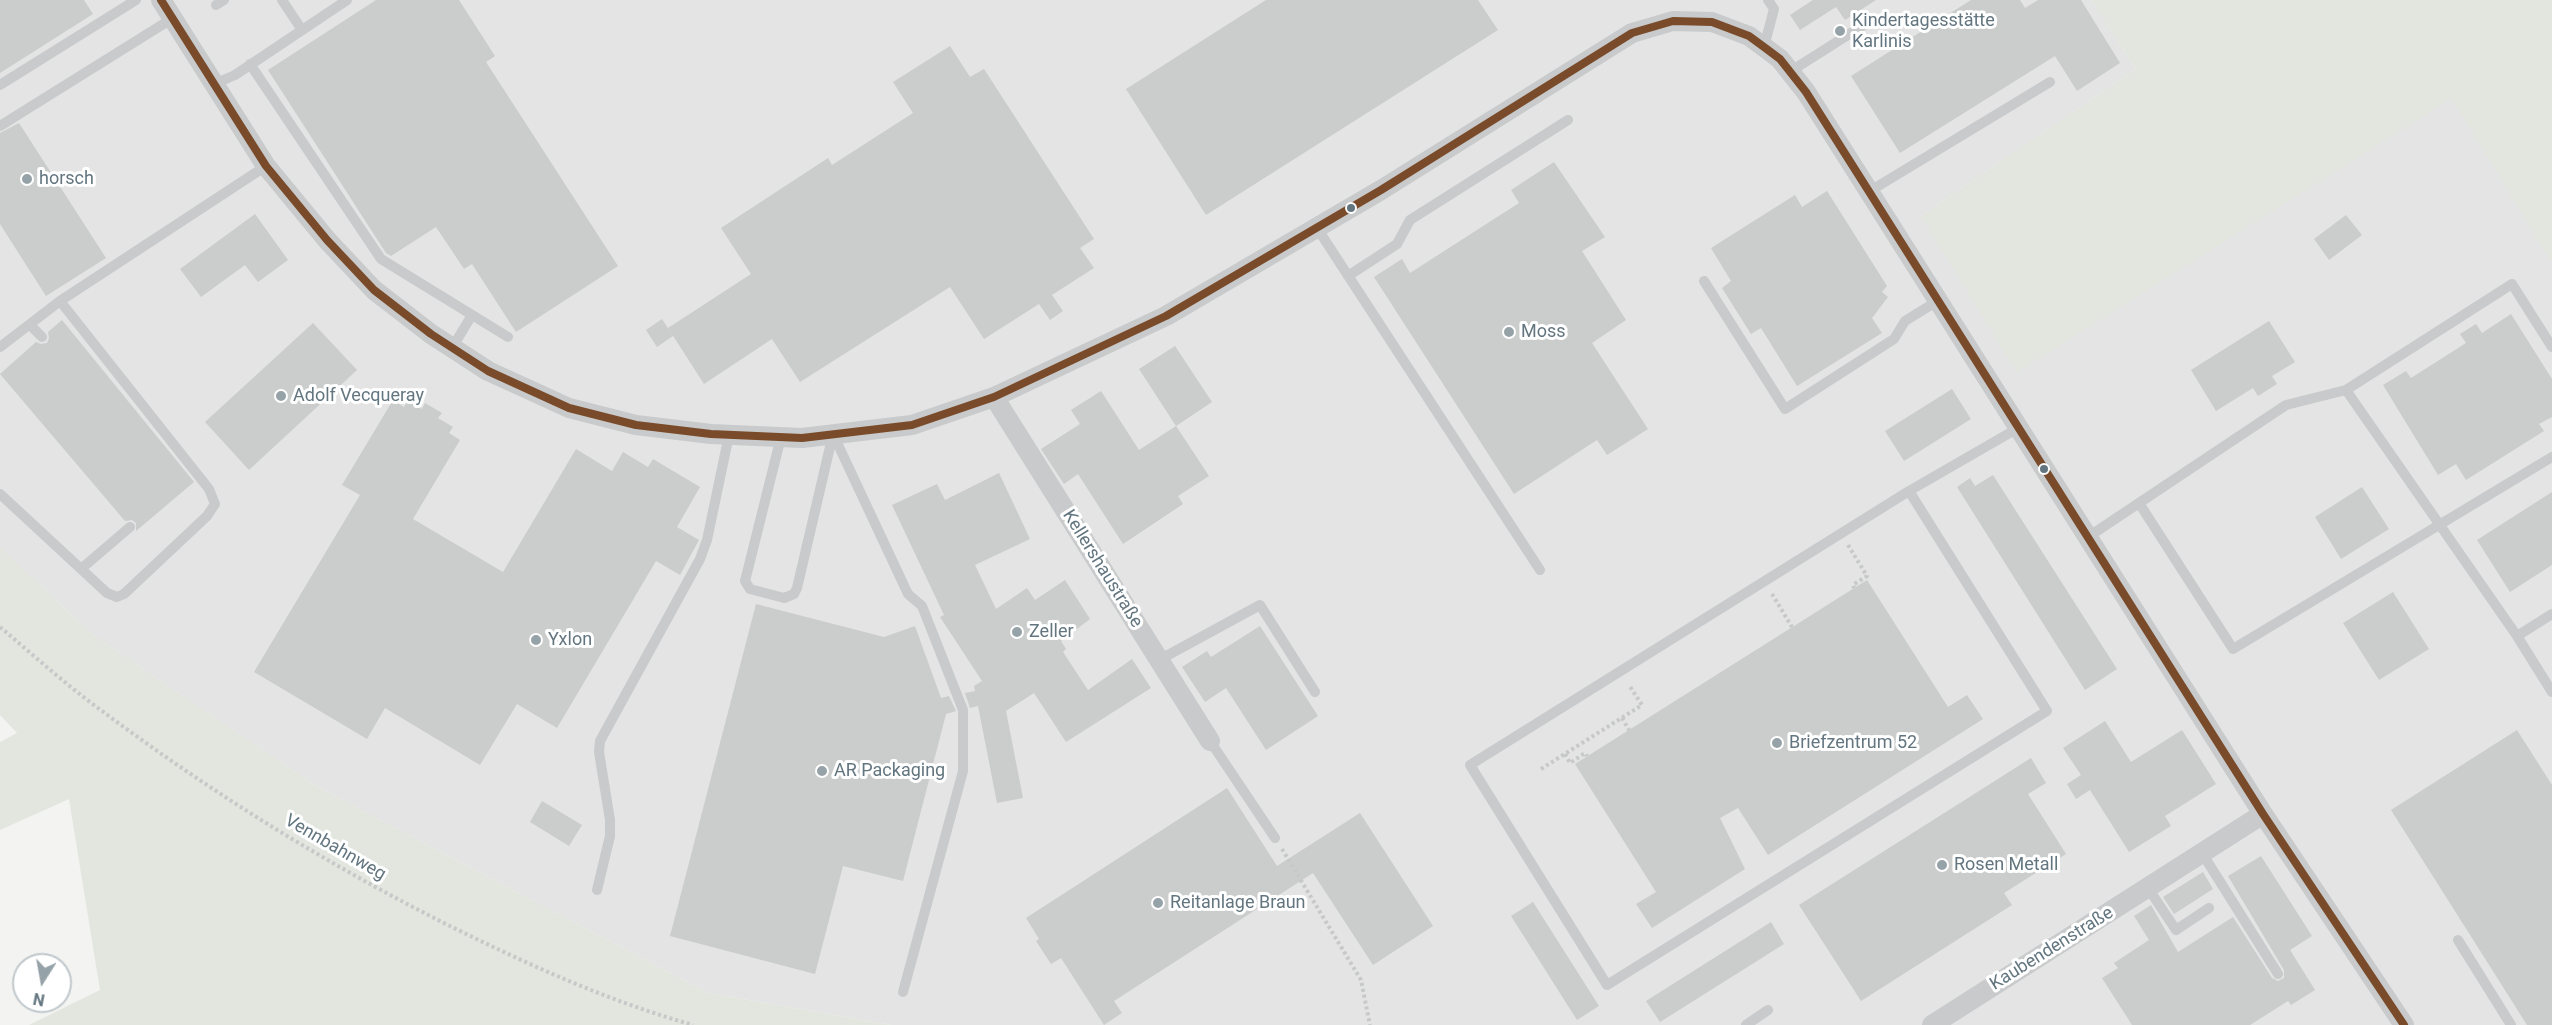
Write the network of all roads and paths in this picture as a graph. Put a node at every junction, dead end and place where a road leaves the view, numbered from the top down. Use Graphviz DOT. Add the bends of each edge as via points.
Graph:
graph roads {
  1 [pos="136,0"];
  2 [pos="161,0"];
  3 [pos="282,0"];
  4 [pos="347,0"];
  5 [pos="1768,0"];
  6 [pos="172,18"];
  7 [pos="1873,19"];
  8 [pos="302,30"];
  9 [pos="1764,47"];
  10 [pos="250,64"];
  11 [pos="1791,71"];
  12 [pos="2050,82"];
  13 [pos="214,84"];
  14 [pos="0,85"];
  15 [pos="1568,120"];
  16 [pos="0,126"];
  17 [pos="266,166"];
  18 [pos="1870,191"];
  19 [pos="1317,228"];
  20 [pos="1348,276"];
  21 [pos="1704,281"];
  22 [pos="1939,300"];
  23 [pos="60,301"];
  24 [pos="472,315"];
  25 [pos="30,325"];
  26 [pos="42,337"];
  27 [pos="508,337"];
  28 [pos="0,347"];
  29 [pos="2552,347"];
  30 [pos="452,348"];
  31 [pos="2346,390"];
  32 [pos="994,397"];
  33 [pos="2020,427"];
  34 [pos="833,434"];
  35 [pos="729,435"];
  36 [pos="781,437"];
  37 [pos="2552,456"];
  38 [pos="1909,491"];
  39 [pos="0,494"];
  40 [pos="2139,503"];
  41 [pos="2439,523"];
  42 [pos="130,527"];
  43 [pos="1841,534"];
  44 [pos="2088,537"];
  45 [pos="81,569"];
  46 [pos="1540,570"];
  47 [pos="1764,582"];
  48 [pos="1854,588"];
  49 [pos="2552,614"];
  50 [pos="0,627"];
  51 [pos="1792,627"];
  52 [pos="2517,636"];
  53 [pos="1159,660"];
  54 [pos="1620,672"];
  55 [pos="1315,692"];
  56 [pos="2552,692"];
  57 [pos="1622,718"];
  58 [pos="1629,730"];
  59 [pos="1210,741"];
  60 [pos="1565,754"];
  61 [pos="1587,756"];
  62 [pos="1542,769"];
  63 [pos="2262,814"];
  64 [pos="1275,838"];
  65 [pos="2202,853"];
  66 [pos="2148,888"];
  67 [pos="597,890"];
  68 [pos="2209,908"];
  69 [pos="2458,940"];
  70 [pos="2278,974"];
  71 [pos="903,992"];
  72 [pos="1768,1010"];
  73 [pos="693,1025"];
  74 [pos="1370,1025"];
  75 [pos="1746,1025"];
  76 [pos="1932,1025"];
  77 [pos="2404,1025"];
  78 [pos="2511,1025"];
  1 -- 14 [label="lane"];
  2 -- 6 [label="street"];
  3 -- 8 [label="lane"];
  4 -- 8 [label="lane"];
  5 -- 9 [label="lane" via="1774,9"];
  6 -- 13 [label="street"];
  6 -- 16 [label="lane"];
  7 -- 11 [label="lane"];
  8 -- 10 [label="lane"];
  9 -- 11 [label="street"];
  9 -- 19 [label="street" via="1749,36 1712,22 1673,21 1632,33"];
  10 -- 13 [label="lane"];
  10 -- 24 [label="lane" via="381,259"];
  11 -- 18 [label="street"];
  12 -- 18 [label="lane"];
  13 -- 17 [label="street"];
  15 -- 20 [label="lane" via="1410,220 1397,244"];
  17 -- 23 [label="lane"];
  17 -- 30 [label="street" via="374,291"];
  18 -- 22 [label="street"];
  19 -- 20 [label="lane"];
  19 -- 32 [label="street" via="1166,316"];
  20 -- 46 [label="lane"];
  21 -- 22 [label="lane" via="1785,409 1894,339 1905,321"];
  22 -- 33 [label="street"];
  23 -- 25 [label="lane"];
  23 -- 45 [label="lane" via="209,489 215,504 207,516 120,596 107,593"];
  24 -- 27 [label="lane"];
  24 -- 30 [label="lane"];
  25 -- 26 [label="lane"];
  25 -- 28 [label="lane"];
  29 -- 31 [label="lane" via="2512,284"];
  30 -- 35 [label="street" via="488,371 569,408 636,425"];
  31 -- 40 [label="lane" via="2286,405"];
  31 -- 41 [label="lane"];
  32 -- 34 [label="street" via="912,425"];
  32 -- 53 [label="street, Kellershaustraße"];
  33 -- 38 [label="lane"];
  33 -- 44 [label="street"];
  34 -- 36 [label="street"];
  34 -- 36 [label="lane" via="797,588 784,598 750,589 745,580"];
  34 -- 71 [label="lane" via="908,594 922,606 963,710 963,771"];
  35 -- 36 [label="street"];
  35 -- 67 [label="lane" via="699,559 600,741 610,836"];
  37 -- 41 [label="lane"];
  38 -- 43 [label="lane"];
  38 -- 54 [label="lane" via="2047,711 1607,985 1470,765"];
  39 -- 45 [label="lane"];
  40 -- 41 [label="lane" via="2233,649"];
  40 -- 44 [label="lane"];
  41 -- 52 [label="lane"];
  42 -- 45 [label="lane"];
  43 -- 47 [label="lane"];
  43 -- 48 [label="path" via="1868,576"];
  44 -- 63 [label="street"];
  47 -- 51 [label="path"];
  47 -- 54 [label="lane"];
  49 -- 52 [label="lane"];
  50 -- 73 [label="path, Vennbahnweg" via="96,707 207,787 368,883 565,981 642,1011"];
  52 -- 56 [label="lane"];
  53 -- 55 [label="lane" via="1260,605"];
  53 -- 59 [label="street, Kellershaustraße"];
  54 -- 57 [label="path" via="1642,705"];
  57 -- 58 [label="path"];
  57 -- 60 [label="path"];
  59 -- 64 [label="lane"];
  60 -- 61 [label="path" via="1570,763 1585,753"];
  60 -- 62 [label="path"];
  63 -- 65 [label="street, Kaubendenstraße"];
  63 -- 77 [label="street"];
  64 -- 74 [label="path" via="1361,980"];
  65 -- 66 [label="street, Kaubendenstraße"];
  65 -- 70 [label="lane"];
  66 -- 68 [label="lane" via="2176,930"];
  66 -- 76 [label="street, Kaubendenstraße"];
  69 -- 78 [label="lane"];
  72 -- 75 [label="lane"];
}
